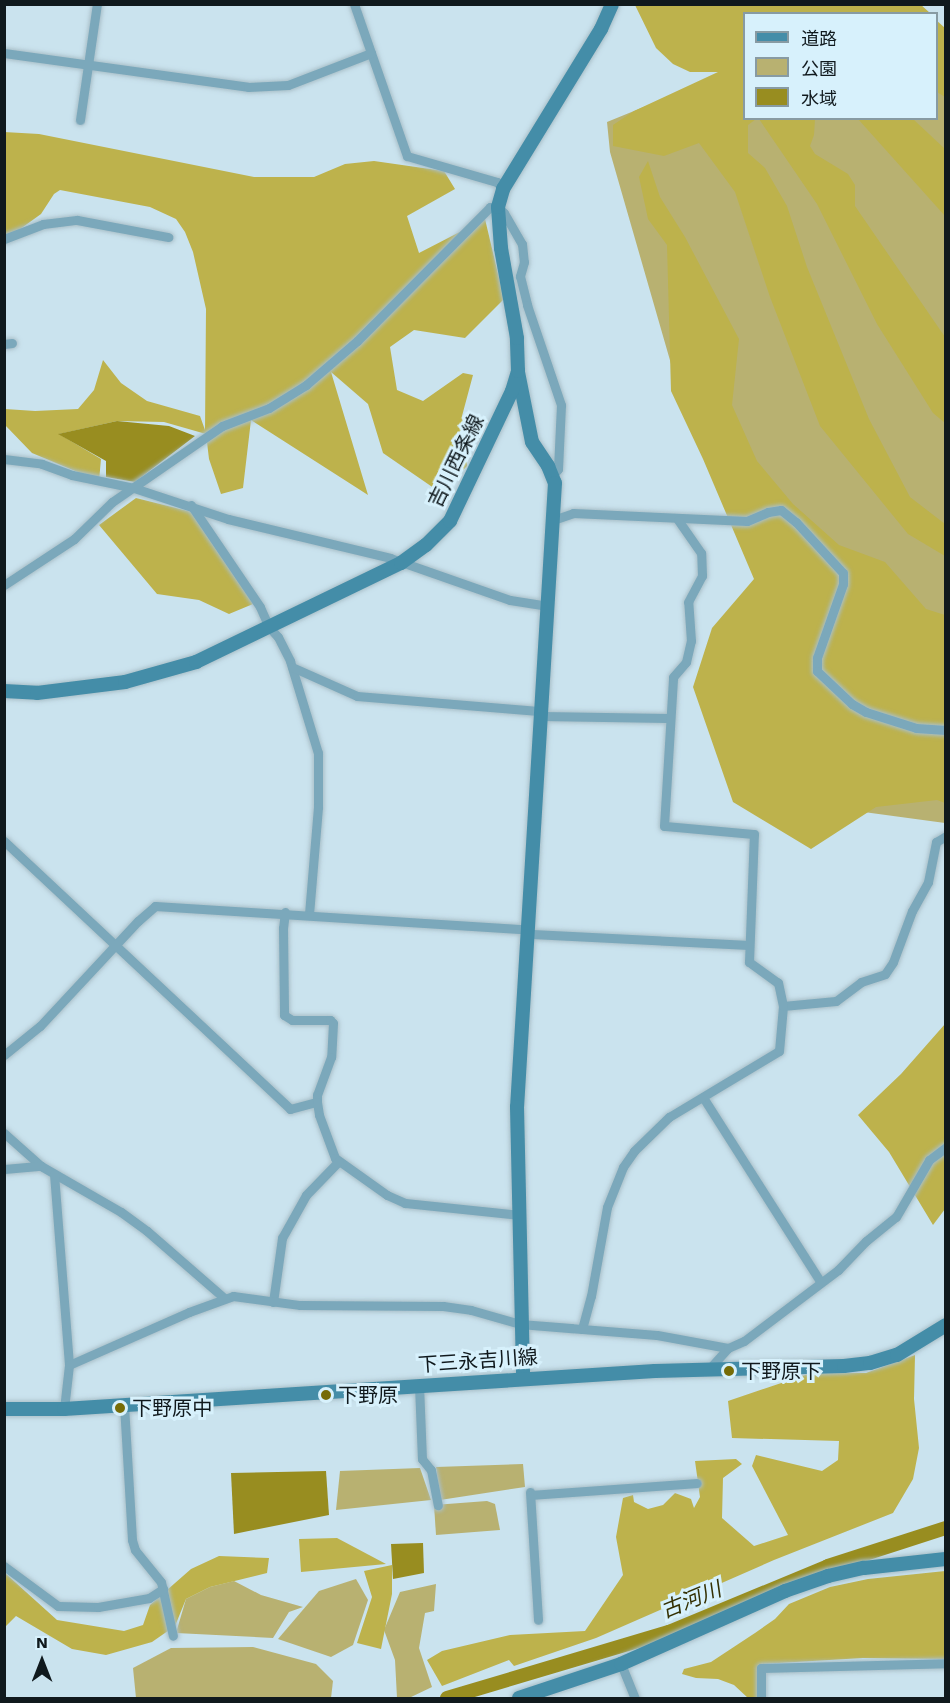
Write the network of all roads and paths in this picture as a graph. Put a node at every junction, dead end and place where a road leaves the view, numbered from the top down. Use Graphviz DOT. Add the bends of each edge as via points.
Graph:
graph roads {
  1 [pos="97,4"];
  2 [pos="354,4"];
  3 [pos="612,4"];
  4 [pos="4,53"];
  5 [pos="370,53"];
  6 [pos="88,65"];
  7 [pos="80,120"];
  8 [pos="502,189"];
  9 [pos="498,207"];
  10 [pos="168,237"];
  11 [pos="4,239"];
  12 [pos="518,372"];
  13 [pos="4,459"];
  14 [pos="553,475"];
  15 [pos="134,488"];
  16 [pos="191,505"];
  17 [pos="554,520"];
  18 [pos="678,520"];
  19 [pos="401,563"];
  20 [pos="4,585"];
  21 [pos="548,606"];
  22 [pos="268,627"];
  23 [pos="292,667"];
  24 [pos="4,691"];
  25 [pos="541,713"];
  26 [pos="668,718"];
  27 [pos="945,730"];
  28 [pos="945,836"];
  29 [pos="5,842"];
  30 [pos="285,912"];
  31 [pos="309,914"];
  32 [pos="527,932"];
  33 [pos="115,945"];
  34 [pos="749,945"];
  35 [pos="783,1006"];
  36 [pos="4,1055"];
  37 [pos="704,1099"];
  38 [pos="317,1102"];
  39 [pos="4,1133"];
  40 [pos="945,1147"];
  41 [pos="339,1161"];
  42 [pos="41,1166"];
  43 [pos="4,1169"];
  44 [pos="54,1174"];
  45 [pos="520,1215"];
  46 [pos="820,1281"];
  47 [pos="224,1298"];
  48 [pos="273,1302"];
  49 [pos="520,1324"];
  50 [pos="945,1325"];
  51 [pos="582,1329"];
  52 [pos="728,1348"];
  53 [pos="69,1365"];
  54 [pos="708,1369"];
  55 [pos="523,1378"];
  56 [pos="419,1385"];
  57 [pos="124,1405"];
  58 [pos="4,1409"];
  59 [pos="64,1409"];
  60 [pos="697,1483"];
  61 [pos="438,1505"];
  62 [pos="945,1559"];
  63 [pos="4,1566"];
  64 [pos="163,1589"];
  65 [pos="538,1620"];
  66 [pos="173,1636"];
  67 [pos="945,1663"];
  68 [pos="621,1664"];
  69 [pos="519,1698"];
  70 [pos="635,1698"];
  71 [pos="761,1698"];
  1 -- 6 [label="street"];
  2 -- 5 [label="street"];
  3 -- 8 [label="main road, 吉川西条線" via="601,29"];
  4 -- 6 [label="street"];
  5 -- 6 [label="street" via="315,77 272,87"];
  5 -- 8 [label="street" via="407,156 497,182"];
  6 -- 7 [label="street"];
  8 -- 9 [label="main road, 吉川西条線"];
  9 -- 12 [label="main road, 吉川西条線" via="517,338"];
  9 -- 14 [label="street" via="522,244 524,262 520,276 527,305 561,405 558,469"];
  9 -- 15 [label="street" via="485,210 365,333 306,385 269,408 222,426"];
  10 -- 11 [label="street" via="77,220 43,224"];
  12 -- 14 [label="main road" via="532,442"];
  12 -- 19 [label="main road, 吉川西条線" via="450,521"];
  13 -- 15 [label="street" via="42,464 72,475"];
  14 -- 17 [label="main road"];
  15 -- 16 [label="street"];
  15 -- 20 [label="street" via="112,502 74,539"];
  16 -- 19 [label="street" via="228,519"];
  16 -- 22 [label="street" via="260,607"];
  17 -- 18 [label="street" via="573,513"];
  17 -- 21 [label="main road"];
  18 -- 26 [label="street" via="701,553 702,576 688,602 692,641 686,662 673,677"];
  18 -- 27 [label="street" via="747,521 781,510 843,573 843,584 817,658 817,671 866,712 916,728"];
  19 -- 21 [label="street" via="510,600"];
  19 -- 22 [label="main road, 吉川西条線"];
  21 -- 25 [label="main road"];
  22 -- 23 [label="street" via="278,637"];
  22 -- 24 [label="main road, 吉川西条線" via="196,662 163,672 72,690"];
  23 -- 25 [label="street" via="357,696"];
  23 -- 31 [label="street" via="318,753 318,807"];
  25 -- 26 [label="street"];
  25 -- 32 [label="main road"];
  26 -- 34 [label="street" via="664,826 754,834"];
  28 -- 35 [label="street" via="936,842 928,882 885,974 861,982 836,1001"];
  29 -- 33 [label="street"];
  30 -- 31 [label="street"];
  30 -- 33 [label="street" via="155,906"];
  30 -- 38 [label="street" via="284,1015 292,1020 333,1023 331,1057"];
  31 -- 32 [label="street"];
  32 -- 34 [label="street"];
  32 -- 45 [label="main road" via="517,1107"];
  33 -- 36 [label="street" via="40,1026"];
  33 -- 38 [label="street" via="290,1109"];
  34 -- 35 [label="street" via="749,962 778,983"];
  35 -- 37 [label="street" via="779,1052"];
  37 -- 46 [label="street"];
  37 -- 51 [label="street" via="669,1118 623,1167 608,1207"];
  38 -- 41 [label="street"];
  39 -- 42 [label="street"];
  40 -- 46 [label="street" via="929,1160 896,1217 838,1270"];
  41 -- 45 [label="street" via="405,1203"];
  41 -- 48 [label="street" via="306,1195 282,1238"];
  42 -- 43 [label="street"];
  42 -- 44 [label="street"];
  44 -- 47 [label="street" via="121,1212"];
  44 -- 53 [label="street"];
  45 -- 49 [label="main road"];
  46 -- 52 [label="street" via="744,1341"];
  47 -- 48 [label="street"];
  47 -- 53 [label="street"];
  48 -- 49 [label="street" via="444,1306"];
  49 -- 51 [label="street"];
  49 -- 55 [label="main road"];
  50 -- 54 [label="main road, 下三永吉川線" via="921,1343 870,1363"];
  51 -- 52 [label="street" via="657,1335"];
  52 -- 54 [label="street"];
  53 -- 59 [label="street"];
  54 -- 55 [label="main road, 下三永吉川線"];
  55 -- 56 [label="main road, 下三永吉川線"];
  56 -- 57 [label="main road, 下三永吉川線"];
  56 -- 61 [label="street" via="422,1459 431,1470"];
  57 -- 59 [label="main road, 下三永吉川線"];
  57 -- 64 [label="street" via="132,1540"];
  58 -- 59 [label="main road, 下三永吉川線"];
  60 -- 65 [label="street" via="530,1493"];
  62 -- 68 [label="main road" via="828,1576 785,1591"];
  63 -- 64 [label="street" via="58,1606 98,1607 149,1598"];
  64 -- 66 [label="street"];
  67 -- 71 [label="street" via="761,1668"];
  68 -- 69 [label="main road"];
  68 -- 70 [label="street"];
}
